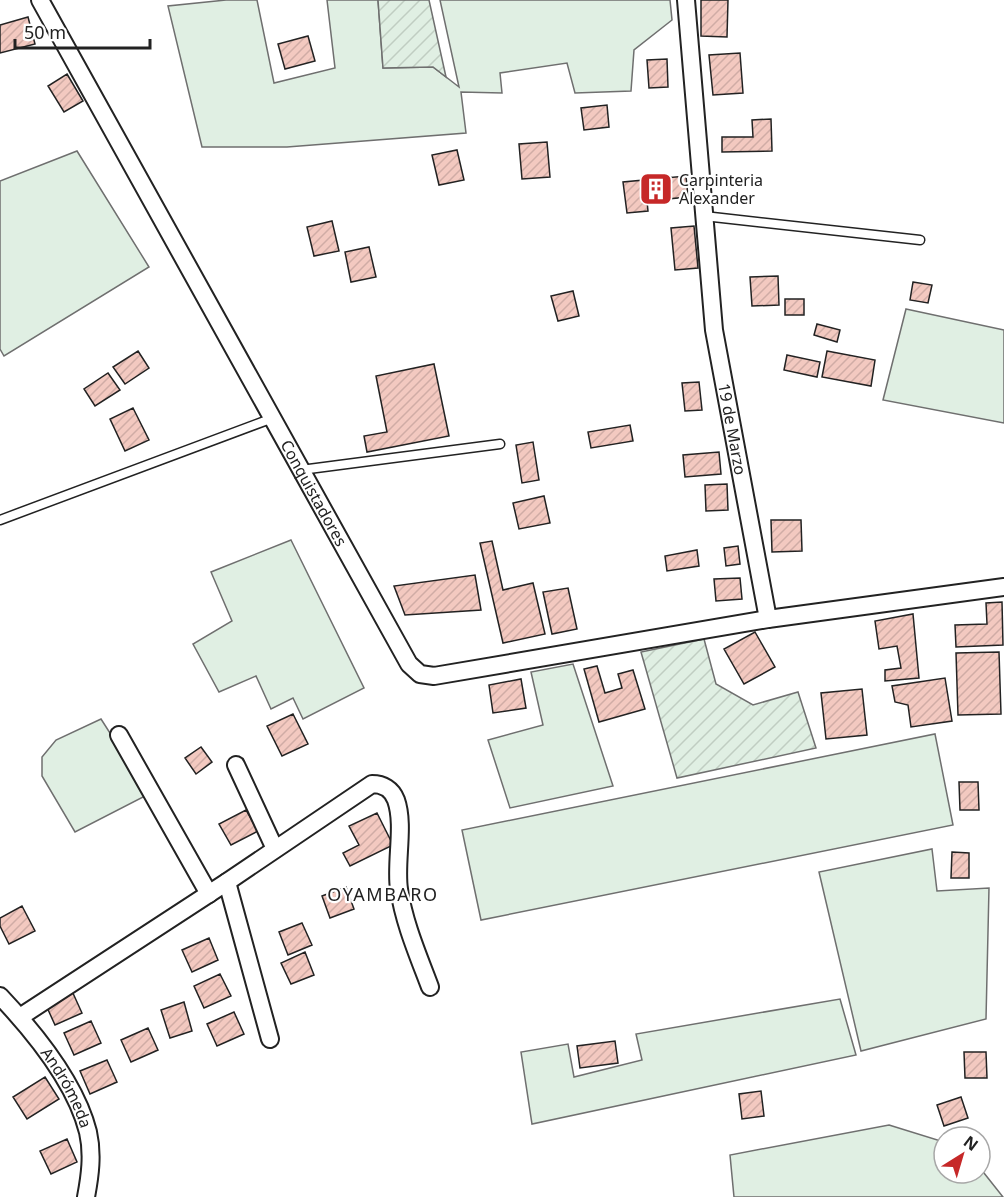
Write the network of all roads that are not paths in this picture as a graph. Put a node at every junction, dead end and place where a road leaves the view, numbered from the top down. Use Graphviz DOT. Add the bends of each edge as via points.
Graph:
graph roads {
  1 [pos="40,0"];
  2 [pos="686,0"];
  3 [pos="704,216"];
  4 [pos="920,240"];
  5 [pos="273,418"];
  6 [pos="500,444"];
  7 [pos="301,470"];
  8 [pos="0,520"];
  9 [pos="1004,587"];
  10 [pos="768,619"];
  11 [pos="119,735"];
  12 [pos="236,765"];
  13 [pos="275,849"];
  14 [pos="227,882"];
  15 [pos="209,894"];
  16 [pos="429,987"];
  17 [pos="0,996"];
  18 [pos="20,1017"];
  19 [pos="270,1039"];
  20 [pos="86,1197"];
  1 -- 5 [label="street, Conquistadores"];
  2 -- 3 [label="street, 19 de Marzo"];
  3 -- 4 [label="lane"];
  3 -- 10 [label="street, 19 de Marzo" via="714,330"];
  5 -- 7 [label="street, Conquistadores"];
  5 -- 8 [label="lane"];
  6 -- 7 [label="lane"];
  7 -- 10 [label="street, Conquistadores" via="409,664 420,674 434,676"];
  9 -- 10 [label="street"];
  11 -- 15 [label="street"];
  12 -- 13 [label="street"];
  13 -- 14 [label="street"];
  13 -- 16 [label="street" via="372,784 389,789 397,801 399,888"];
  14 -- 15 [label="street"];
  14 -- 19 [label="street"];
  15 -- 18 [label="street"];
  17 -- 18 [label="street, Andrómeda"];
  18 -- 20 [label="street, Andrómeda" via="74,1093 88,1133 91,1169"];
}
